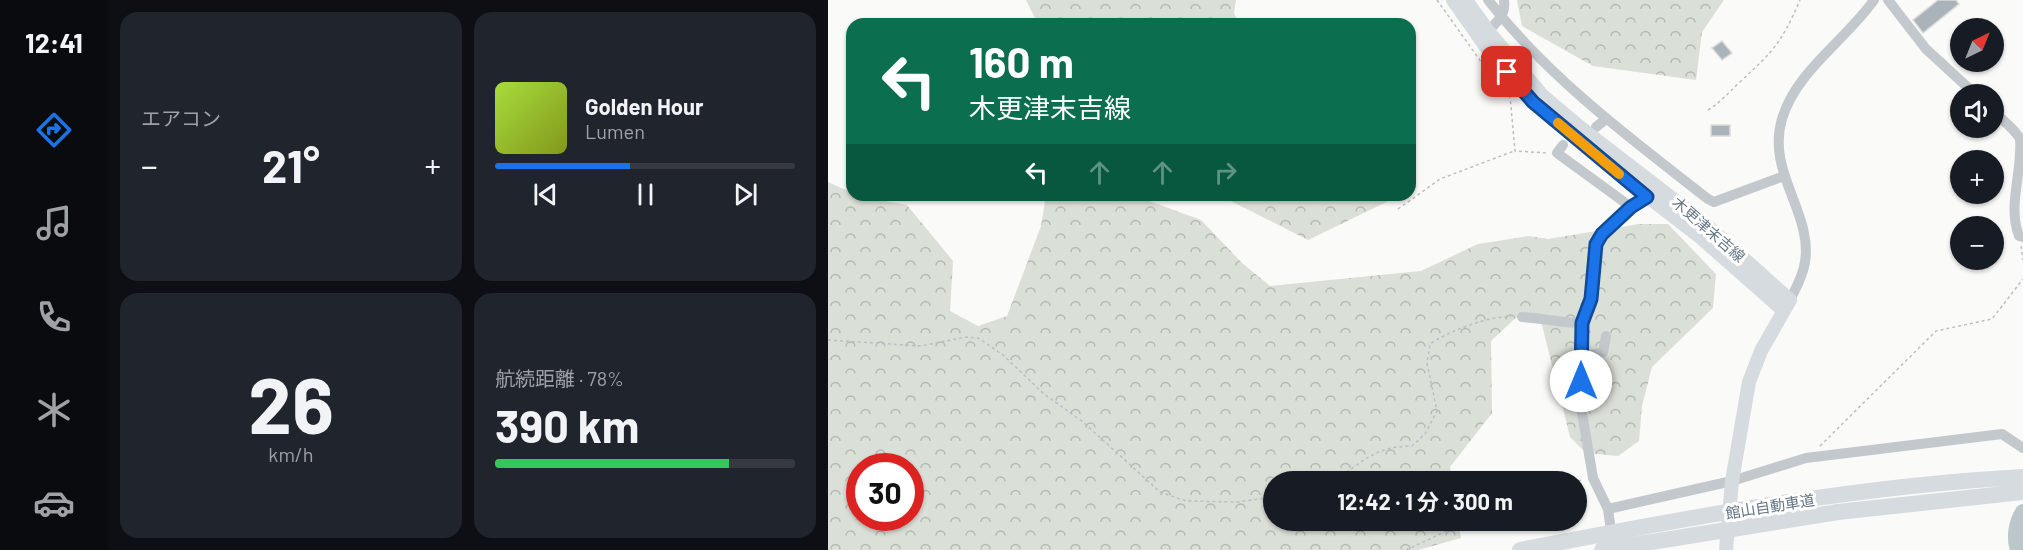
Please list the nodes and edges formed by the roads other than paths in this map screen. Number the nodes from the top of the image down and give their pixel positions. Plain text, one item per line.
1 (1453, 0) edge
2 (1466, 0) edge
3 (1488, 0) edge
4 (1504, 0) edge
5 (1874, 0) edge
6 (1888, 0) edge
7 (1501, 17) junction
8 (1488, 31) junction
9 (1964, 84) edge
10 (1606, 119) junction
11 (2004, 123) edge
12 (1596, 127) dead end
13 (1560, 149) road end
14 (1784, 176) junction
15 (1647, 197) junction
16 (1631, 207) junction
17 (2021, 237) edge
18 (1787, 305) junction
19 (1522, 317) road end
20 (1582, 323) junction
21 (1606, 336) dead end
22 (1580, 358) junction
23 (2023, 448) edge
24 (1732, 481) junction
25 (2017, 485) edge
26 (1608, 509) junction
27 (1603, 545) edge
28 (1520, 550) edge
29 (1614, 550) edge
30 (1726, 550) edge

1 - 15 main road, 木更津末吉線
2 - 8 main road, 木更津末吉線
3 - 7 street
4 - 7 street
5 - 14 street
6 - 9 street
7 - 8 street
7 - 10 street
8 - 18 main road, 木更津末吉線
10 - 12 street
10 - 14 street
11 - 17 street
13 - 16 street
14 - 18 street
15 - 16 street
15 - 18 main road, 木更津末吉線
16 - 20 street
18 - 24 main road
19 - 20 street
20 - 22 street
21 - 22 street
22 - 26 street
23 - 24 street
24 - 26 street
24 - 30 main road
25 - 27 highway, 館山自動車道
26 - 29 street
27 - 28 highway, 館山自動車道

